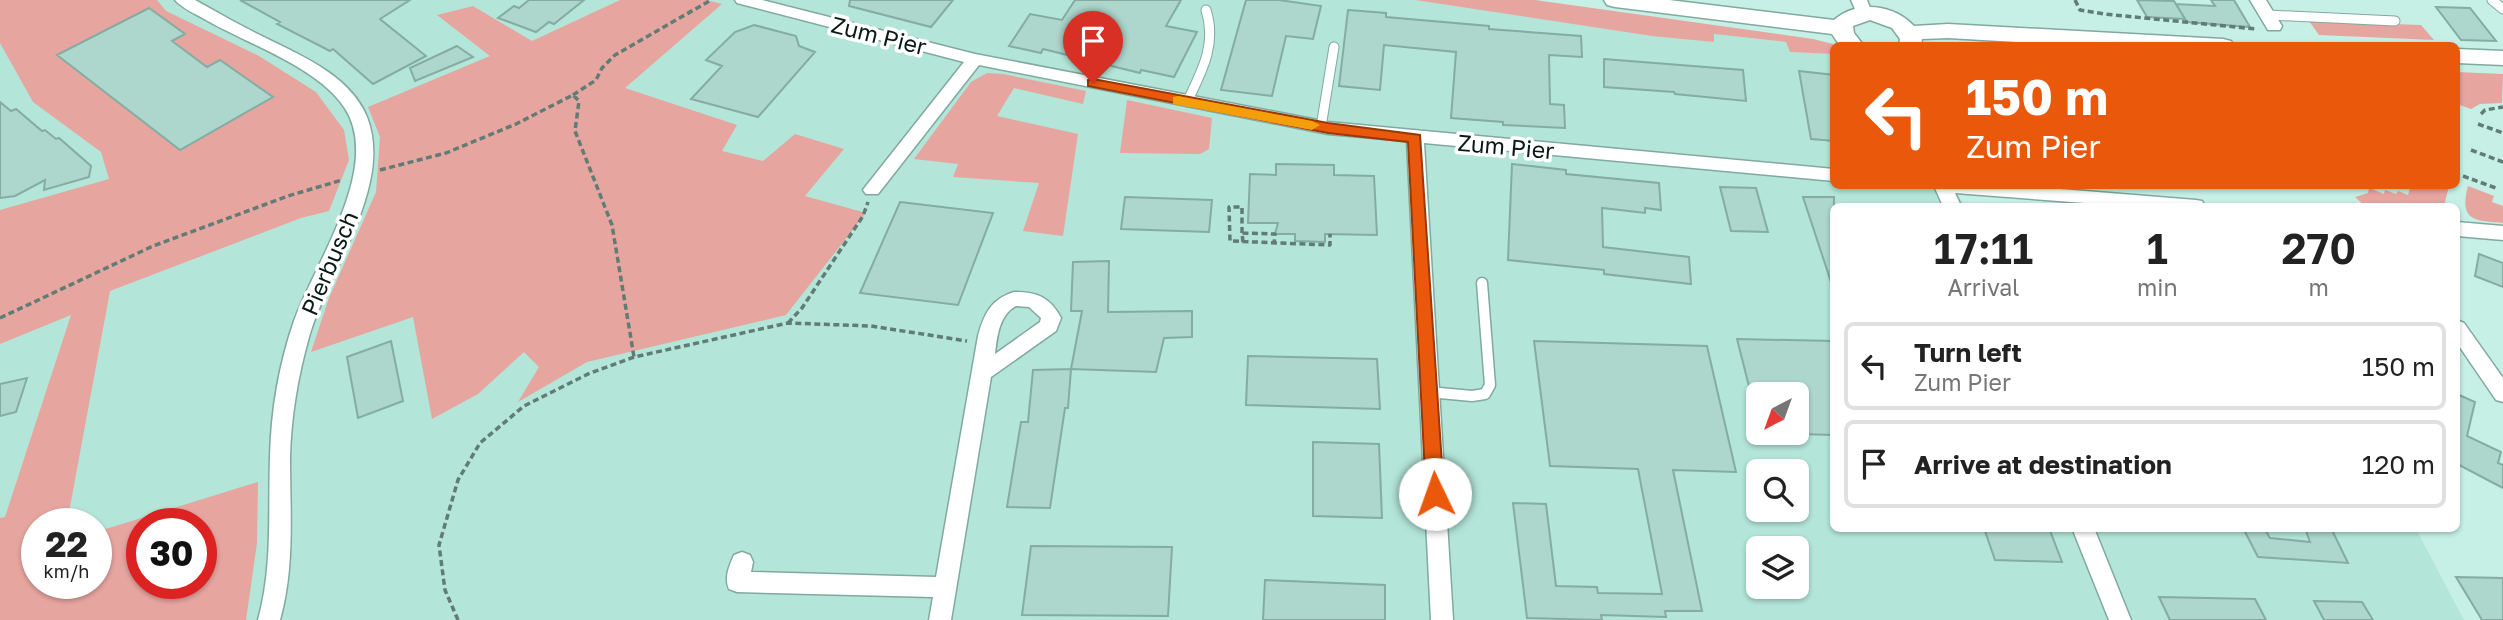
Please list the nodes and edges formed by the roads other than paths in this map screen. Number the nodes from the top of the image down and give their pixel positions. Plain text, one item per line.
1 (183, 0) edge
2 (743, 0) edge
3 (1615, 0) edge
4 (2258, 0) edge
5 (2492, 0) edge
6 (1861, 7) edge
7 (2503, 9) edge
8 (1206, 10) dead end
9 (2395, 22) dead end
10 (2270, 24) joint
11 (1847, 37) edge
12 (1909, 39) edge
13 (2148, 42) edge
14 (1335, 47) dead end
15 (2460, 56) edge
16 (2503, 58) edge
17 (975, 59) junction
18 (1187, 103) junction
19 (1321, 127) junction
20 (1415, 138) junction
21 (1830, 175) edge
22 (1988, 189) edge
23 (872, 190) road end
24 (2159, 203) edge
25 (2460, 229) edge
26 (2503, 233) edge
27 (1482, 284) dead end
28 (2460, 332) edge
29 (982, 373) junction
30 (1429, 392) junction
31 (2503, 394) edge
32 (2085, 532) edge
33 (742, 562) dead end
34 (945, 587) junction
35 (269, 620) edge
36 (940, 620) edge
37 (1442, 620) edge
38 (2120, 620) edge

1 - 35 street, Pierbusch
2 - 17 street, Zum Pier
3 - 11 main road
4 - 10 street
5 - 7 lane
6 - 11 main road
6 - 12 main road
8 - 18 lane
9 - 10 lane
12 - 13 main road
14 - 19 lane
15 - 16 main road
17 - 18 street, Zum Pier
17 - 23 street
18 - 19 street, Zum Pier
19 - 20 street, Zum Pier
20 - 21 street, Zum Pier
20 - 30 street
22 - 24 street
25 - 26 street
27 - 30 lane
28 - 31 street
29 - 29 street
29 - 34 street
30 - 37 street
32 - 38 street
33 - 34 street
34 - 36 street

